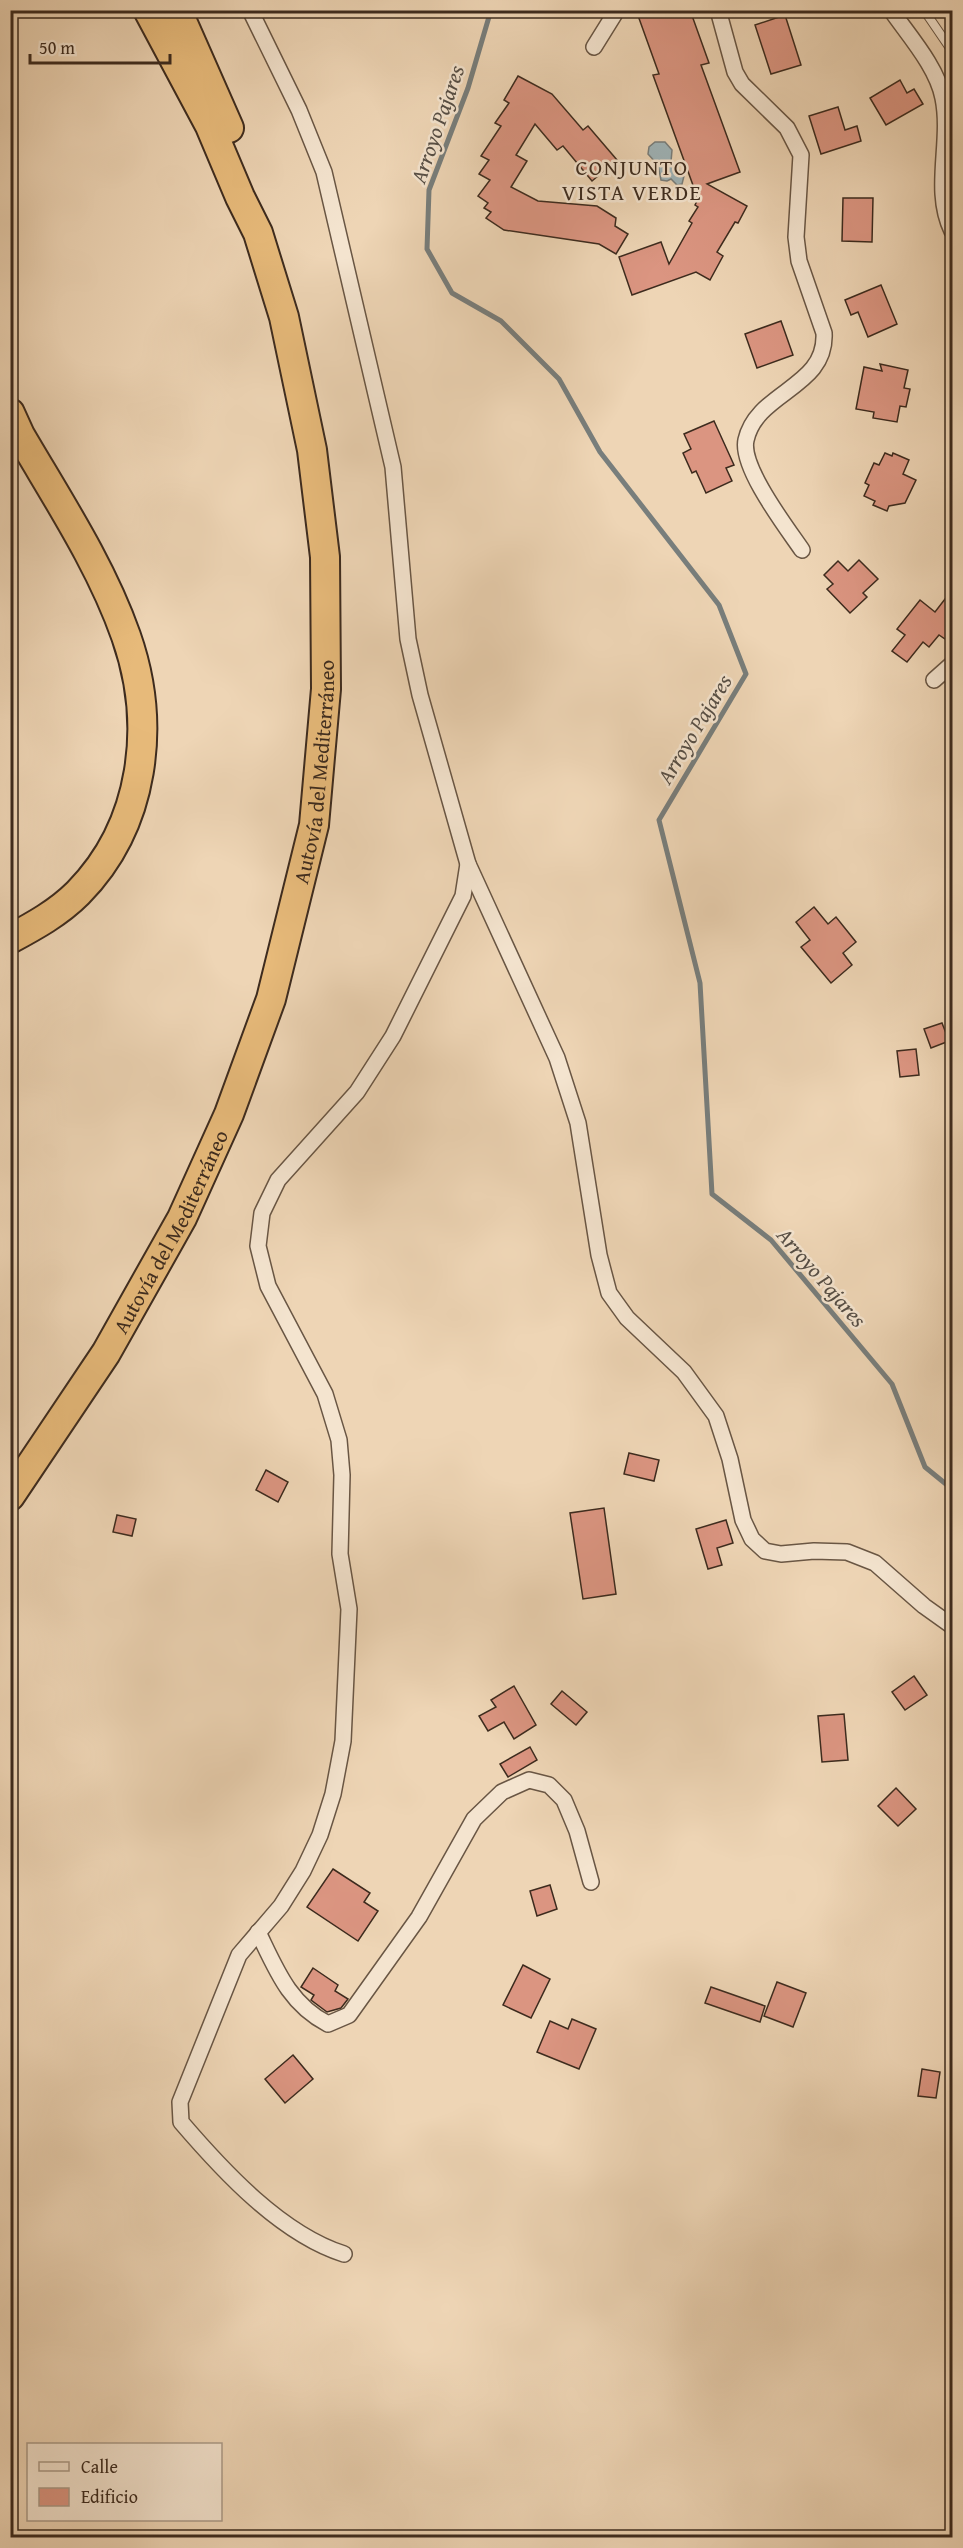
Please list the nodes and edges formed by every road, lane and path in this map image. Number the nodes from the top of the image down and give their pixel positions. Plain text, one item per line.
1 (148, 10) edge
2 (177, 10) edge
3 (250, 10) edge
4 (617, 10) edge
5 (718, 10) edge
6 (891, 10) edge
7 (924, 10) edge
8 (594, 47) dead end
9 (952, 51) edge
10 (952, 231) edge
11 (258, 233) junction
12 (10, 413) edge
13 (802, 550) dead end
14 (952, 664) edge
15 (934, 680) dead end
16 (468, 864) junction
17 (10, 939) edge
18 (10, 1496) edge
19 (952, 1626) edge
20 (591, 1882) dead end
21 (258, 1932) junction
22 (344, 2254) dead end

1 - 11 highway, Autovía del Mediterráneo
2 - 11 highway
3 - 16 street
4 - 8 street
5 - 13 street
6 - 10 street
7 - 9 lane
11 - 18 highway, Autovía del Mediterráneo
12 - 17 highway
14 - 15 street
16 - 19 street
16 - 21 street
20 - 21 street
21 - 22 street

